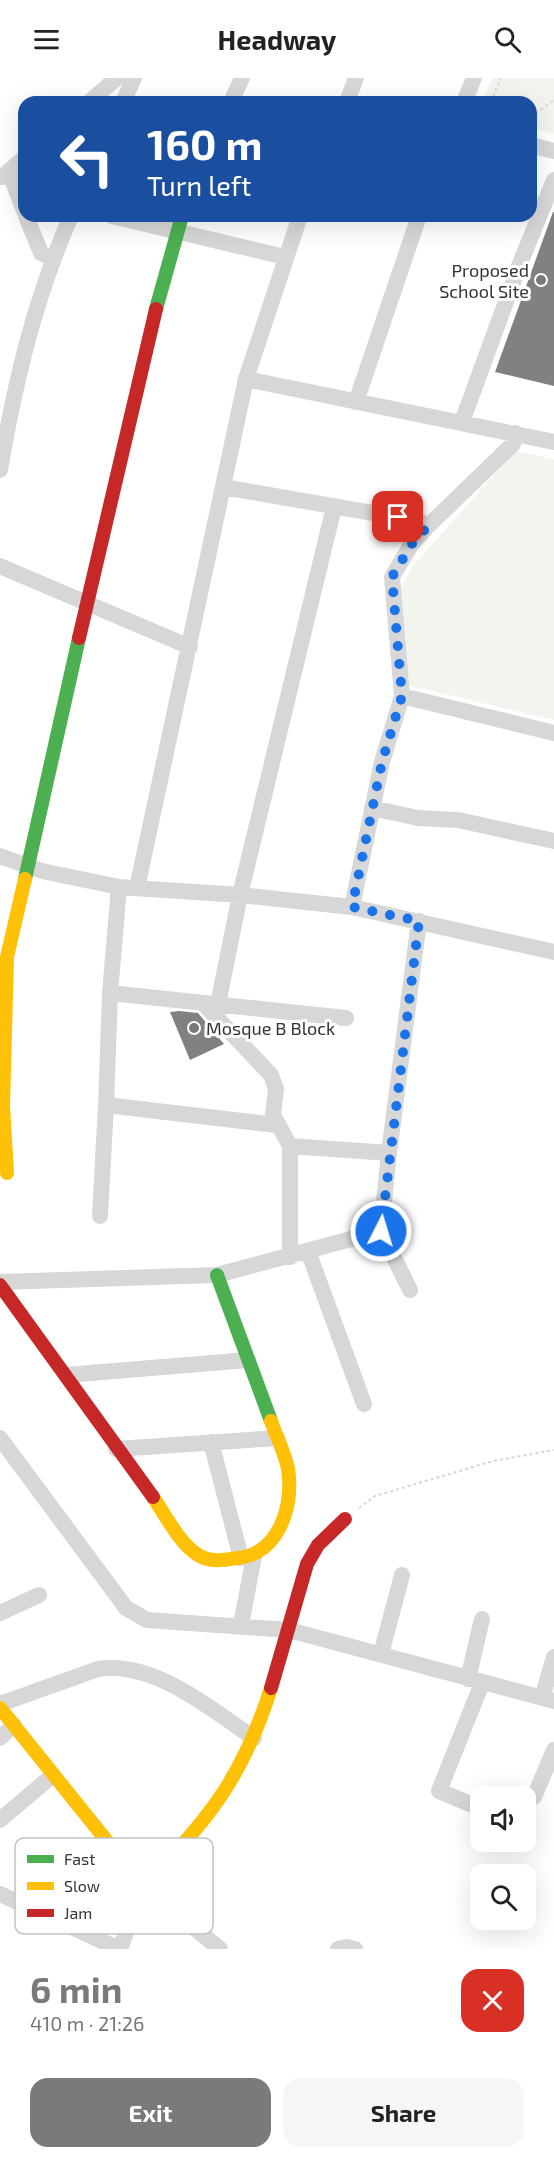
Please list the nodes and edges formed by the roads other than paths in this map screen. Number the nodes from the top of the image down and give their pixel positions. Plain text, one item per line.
1 (117, 78) edge
2 (134, 78) edge
3 (242, 78) edge
4 (356, 78) edge
5 (474, 78) edge
6 (96, 96) edge
7 (126, 96) edge
8 (234, 96) edge
9 (351, 96) edge
10 (466, 96) edge
11 (537, 147) edge
12 (554, 151) edge
13 (18, 163) edge
14 (4, 175) edge
15 (554, 180) edge
16 (18, 200) edge
17 (28, 222) edge
18 (68, 222) edge
19 (298, 222) edge
20 (417, 222) edge
21 (537, 222) edge
22 (537, 222) edge
23 (179, 223) edge
24 (285, 257) junction
25 (52, 258) junction
26 (246, 379) junction
27 (356, 402) junction
28 (462, 422) junction
29 (515, 433) junction
30 (554, 442) edge
31 (0, 470) edge
32 (223, 487) junction
33 (334, 507) junction
34 (428, 526) junction
35 (0, 566) edge
36 (86, 602) junction
37 (190, 647) junction
38 (402, 696) junction
39 (554, 733) edge
40 (372, 808) junction
41 (554, 841) edge
42 (0, 856) edge
43 (28, 865) junction
44 (118, 887) junction
45 (137, 888) junction
46 (240, 895) junction
47 (352, 907) junction
48 (419, 921) junction
49 (554, 951) edge
50 (110, 993) junction
51 (211, 1004) junction
52 (346, 1018) dead end
53 (106, 1105) junction
54 (276, 1125) junction
55 (290, 1146) junction
56 (389, 1153) junction
57 (7, 1173) dead end
58 (100, 1216) dead end
59 (381, 1231) junction
60 (308, 1251) junction
61 (290, 1257) junction
62 (217, 1275) junction
63 (0, 1284) edge
64 (410, 1290) dead end
65 (248, 1360) junction
66 (66, 1375) junction
67 (364, 1404) dead end
68 (0, 1438) edge
69 (277, 1438) junction
70 (211, 1442) junction
71 (116, 1449) junction
72 (345, 1519) road end
73 (247, 1557) junction
74 (402, 1575) dead end
75 (39, 1595) dead end
76 (0, 1613) edge
77 (482, 1619) dead end
78 (241, 1625) junction
79 (289, 1630) junction
80 (381, 1654) junction
81 (554, 1658) edge
82 (475, 1681) junction
83 (548, 1700) edge
84 (0, 1706) edge
85 (14, 1725) junction
86 (0, 1738) edge
87 (254, 1738) junction
88 (554, 1750) edge
89 (52, 1776) junction
90 (536, 1792) edge
91 (470, 1804) edge
92 (0, 1820) edge
93 (103, 1838) edge
94 (190, 1838) edge
95 (0, 1894) edge
96 (15, 1901) edge
97 (87, 1934) edge
98 (125, 1934) edge
99 (202, 1934) edge
100 (120, 1949) edge
101 (220, 1949) edge
102 (338, 1949) edge
103 (355, 1949) edge

1 - 6 street
2 - 7 street
3 - 8 street
4 - 9 street
5 - 10 street
11 - 12 street
13 - 14 street
14 - 16 street
15 - 21 street
17 - 25 street
18 - 25 street
19 - 24 street
20 - 27 street
22 - 28 street
23 - 24 street
23 - 36 street
24 - 26 street
25 - 31 street
26 - 27 street
26 - 32 street
27 - 28 street
28 - 29 street
29 - 30 street
29 - 34 street
32 - 33 street
32 - 37 street
33 - 34 street
33 - 46 street
34 - 38 street
35 - 36 street
36 - 37 street
36 - 43 street
37 - 45 street
38 - 39 street
38 - 40 street
40 - 41 street
40 - 47 street
42 - 43 street
43 - 44 street
43 - 57 street
44 - 45 street
44 - 50 street
45 - 46 street
46 - 47 street
46 - 51 street
47 - 48 street
48 - 49 street
48 - 56 street
50 - 51 street
50 - 53 street
51 - 52 street
51 - 54 street
53 - 54 street
53 - 58 street
54 - 55 street
55 - 56 street
55 - 61 street
56 - 59 street
59 - 60 street
59 - 64 street
60 - 61 street
60 - 67 street
61 - 62 street
62 - 63 street
62 - 65 street
63 - 66 street
65 - 66 street
65 - 69 street
66 - 71 street
68 - 78 street
69 - 70 street
69 - 73 street
70 - 71 street
70 - 73 street
71 - 73 street
72 - 79 street
73 - 78 street
74 - 80 street
75 - 76 street
77 - 82 street
78 - 79 street
79 - 80 street
79 - 87 street
80 - 82 street
81 - 83 street
82 - 83 street
82 - 91 street
84 - 85 street
84 - 87 street
85 - 86 street
85 - 89 street
87 - 94 street
88 - 90 street
89 - 92 street
89 - 93 street
95 - 96 street
97 - 100 street
98 - 100 street
99 - 101 street
102 - 103 street

